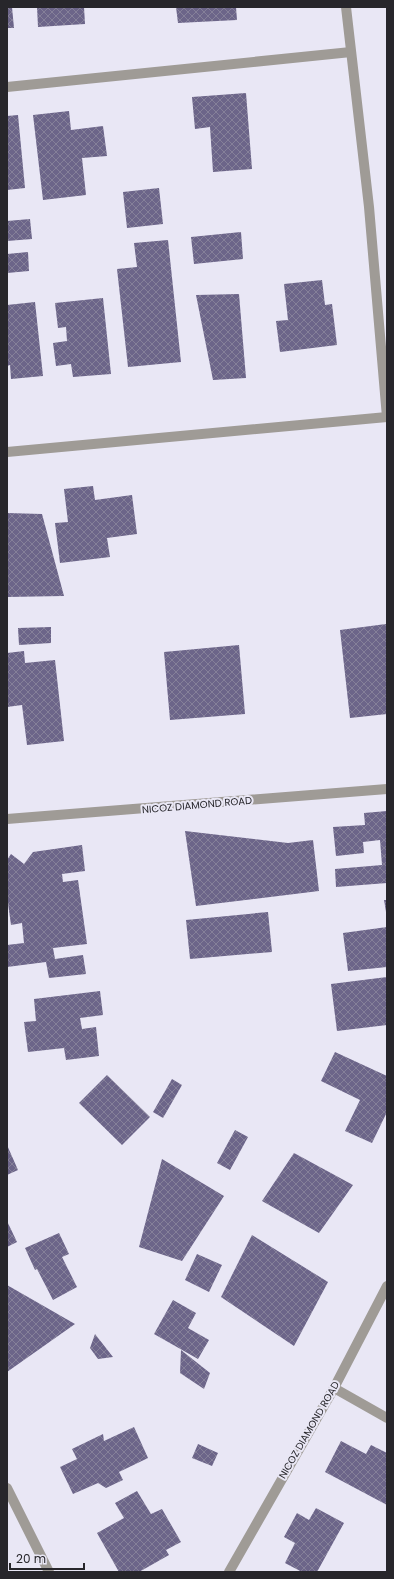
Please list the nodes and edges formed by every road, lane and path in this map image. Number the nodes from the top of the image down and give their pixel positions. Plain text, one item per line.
1 (346, 7) edge
2 (351, 52) junction
3 (7, 87) edge
4 (387, 417) edge
5 (7, 452) edge
6 (387, 789) edge
7 (7, 819) edge
8 (387, 1286) edge
9 (334, 1388) junction
10 (387, 1418) edge
11 (7, 1488) edge
12 (50, 1572) edge
13 (229, 1572) edge

1 - 2 street
2 - 3 street
2 - 4 street
4 - 5 street
6 - 7 street, NICOZ DIAMOND ROAD
8 - 9 street, NICOZ DIAMOND ROAD
9 - 10 street
9 - 13 street, NICOZ DIAMOND ROAD
11 - 12 street

